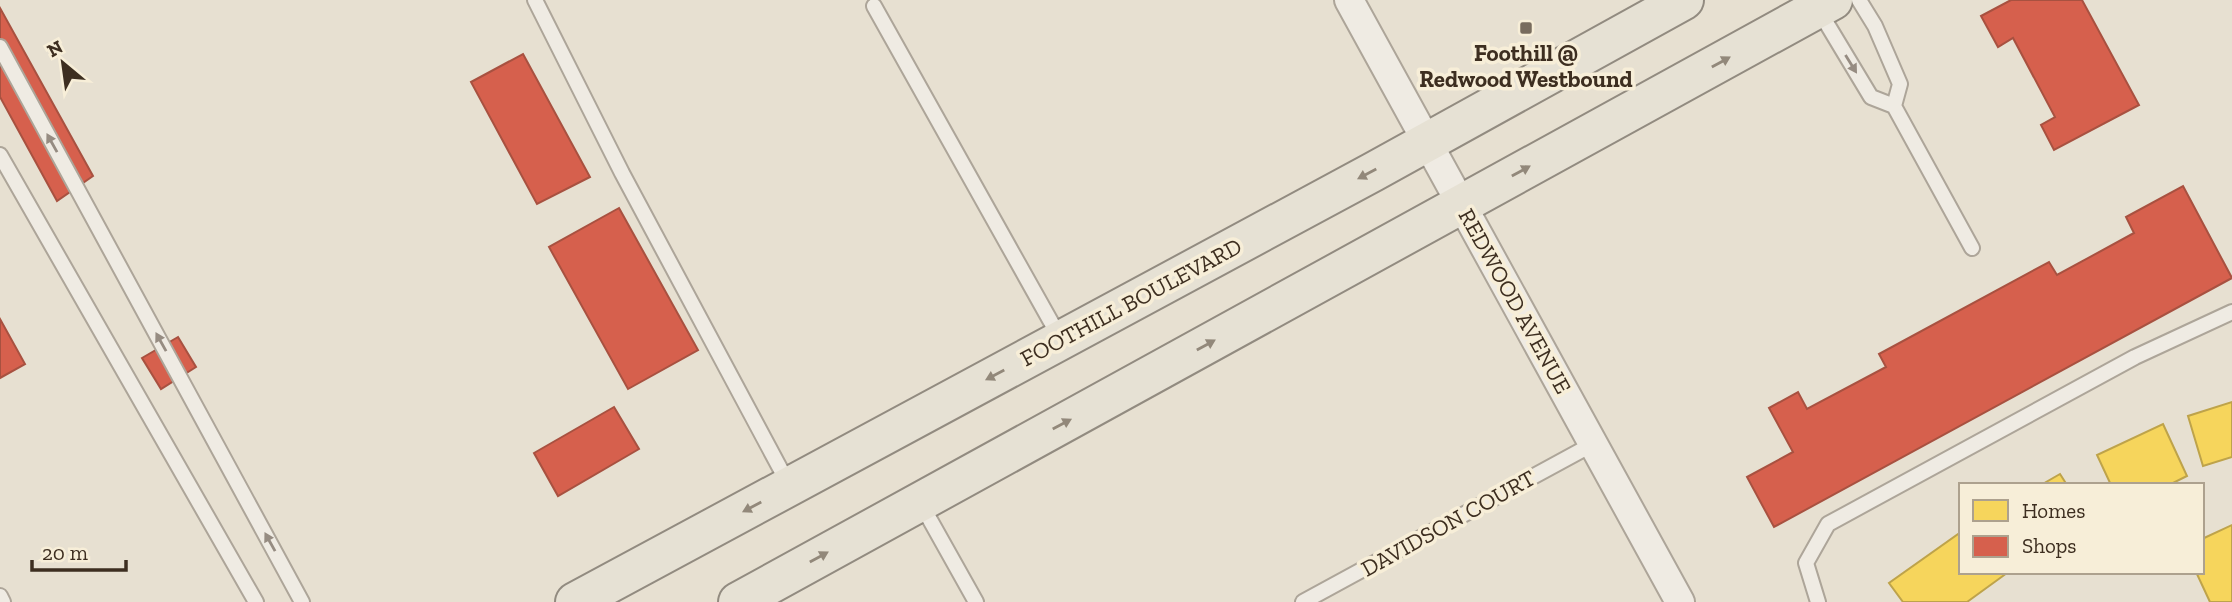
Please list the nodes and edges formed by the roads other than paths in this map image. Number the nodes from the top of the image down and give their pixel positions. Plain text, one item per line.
1 (535, 0) edge
2 (1349, 0) edge
3 (1684, 0) edge
4 (1859, 0) edge
5 (1826, 4) edge
6 (874, 6) dead end
7 (0, 47) edge
8 (1894, 106) junction
9 (1427, 142) junction
10 (0, 155) edge
11 (1462, 205) junction
12 (1972, 248) dead end
13 (2232, 312) edge
14 (1061, 340) junction
15 (1593, 444) junction
16 (790, 486) junction
17 (920, 500) junction
18 (0, 596) edge
19 (4, 602) edge
20 (256, 602) edge
21 (302, 602) edge
22 (575, 602) edge
23 (738, 602) edge
24 (976, 602) edge
25 (1303, 602) edge
26 (1680, 602) edge
27 (1818, 602) edge

1 - 16 lane
2 - 9 street, REDWOOD AVENUE
3 - 9 main road, FOOTHILL BOULEVARD
4 - 8 lane
5 -> 8 lane
11 -> 5 main road
6 - 14 lane
21 -> 7 lane
8 - 12 lane
9 - 11 street, REDWOOD AVENUE
9 -> 14 main road, FOOTHILL BOULEVARD
10 - 20 lane
11 - 15 street, REDWOOD AVENUE
17 -> 11 main road
13 - 27 lane
14 -> 16 main road, FOOTHILL BOULEVARD
15 - 25 lane, DAVIDSON COURT
15 - 26 street, REDWOOD AVENUE
16 -> 22 main road, FOOTHILL BOULEVARD
23 -> 17 main road
17 - 24 lane
18 - 19 lane

